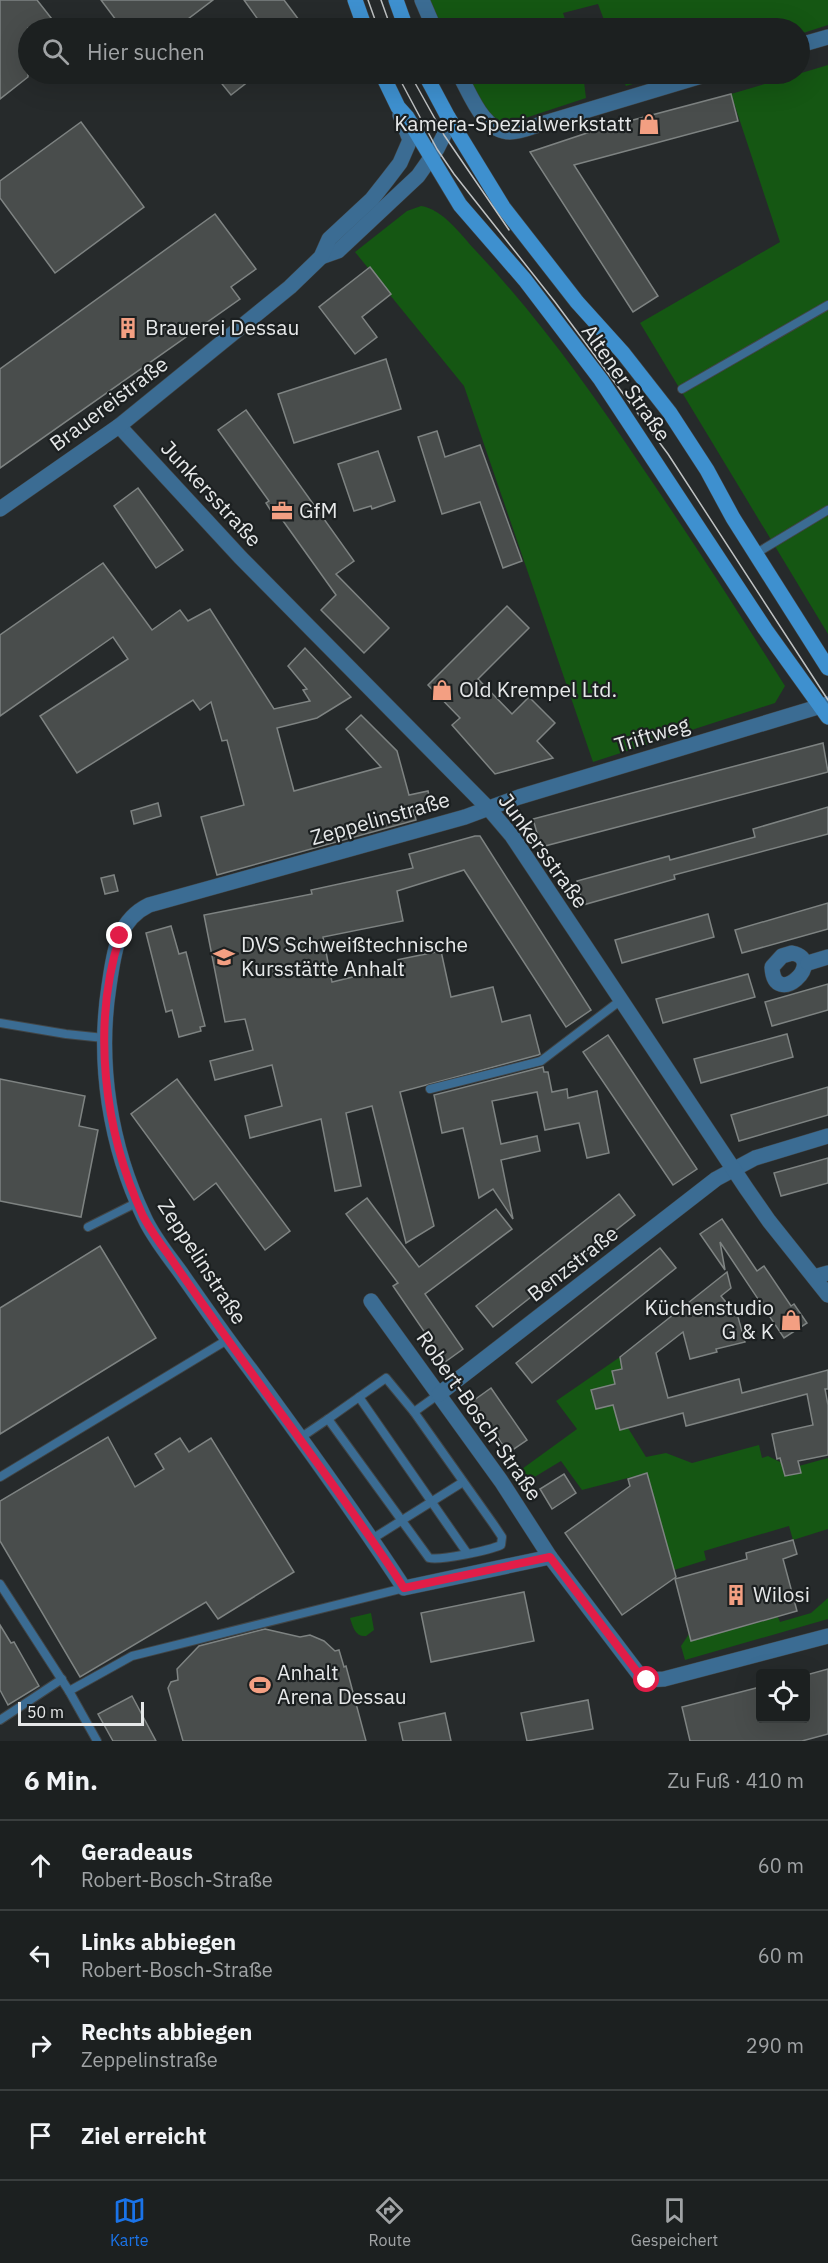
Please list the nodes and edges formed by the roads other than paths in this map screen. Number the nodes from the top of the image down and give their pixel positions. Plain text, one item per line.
1 (355, 0) edge
2 (396, 0) edge
3 (422, 0) edge
4 (361, 18) edge
5 (402, 18) edge
6 (430, 18) edge
7 (828, 37) edge
8 (810, 42) edge
9 (387, 84) edge
10 (431, 84) edge
11 (465, 84) edge
12 (675, 84) edge
13 (398, 107) junction
14 (448, 117) junction
15 (432, 158) junction
16 (321, 257) junction
17 (828, 305) edge
18 (682, 389) dead end
19 (119, 426) junction
20 (0, 509) edge
21 (828, 510) edge
22 (754, 554) junction
23 (828, 668) edge
24 (825, 709) edge
25 (489, 809) junction
26 (828, 957) edge
27 (808, 963) dead end
28 (621, 1000) junction
29 (0, 1023) edge
30 (104, 1038) junction
31 (430, 1089) dead end
32 (828, 1136) edge
33 (733, 1169) junction
34 (138, 1202) junction
35 (88, 1227) dead end
36 (821, 1275) edge
37 (828, 1295) edge
38 (371, 1301) dead end
39 (228, 1340) junction
40 (439, 1394) junction
41 (359, 1397) junction
42 (414, 1412) junction
43 (328, 1419) junction
44 (300, 1438) junction
45 (0, 1477) edge
46 (463, 1482) junction
47 (431, 1502) junction
48 (401, 1520) junction
49 (372, 1539) junction
50 (467, 1553) junction
51 (550, 1557) junction
52 (0, 1584) edge
53 (410, 1587) junction
54 (828, 1636) edge
55 (62, 1679) junction
56 (69, 1691) junction
57 (0, 1720) edge
58 (97, 1741) edge

1 - 4 main road
2 - 5 main road
3 - 6 street
7 - 8 street
9 - 13 main road, Altener Straße
10 - 14 main road, Altener Straße
11 - 12 street
13 - 15 main road, Altener Straße
13 - 16 street, Brauereistraße
14 - 15 street, Brauereistraße
14 - 22 main road, Altener Straße
15 - 16 street, Brauereistraße
15 - 24 main road, Altener Straße
16 - 19 street, Brauereistraße
17 - 18 lane
19 - 20 street, Brauereistraße
19 - 25 street, Junkersstraße
21 - 22 lane
22 - 23 main road, Altener Straße
24 - 25 street, Triftweg
25 - 28 street, Junkersstraße
25 - 30 street, Zeppelinstraße
26 - 27 street
28 - 31 lane
28 - 33 street, Junkersstraße
29 - 30 lane
30 - 34 street, Zeppelinstraße
32 - 33 street, Benzstraße
33 - 36 street, Junkersstraße
33 - 40 street, Benzstraße
34 - 35 lane
34 - 39 street, Zeppelinstraße
36 - 37 street, Junkersstraße
38 - 40 street, Robert-Bosch-Straße
39 - 44 street, Zeppelinstraße
39 - 45 lane
40 - 42 lane
40 - 51 street, Robert-Bosch-Straße
41 - 42 lane
41 - 43 lane
41 - 47 lane
42 - 46 lane
43 - 44 lane
43 - 48 lane
44 - 49 street, Zeppelinstraße
46 - 47 lane
46 - 50 lane
47 - 48 lane
47 - 50 lane
48 - 49 lane
48 - 50 lane
49 - 53 street, Zeppelinstraße
51 - 53 street
51 - 54 street, Robert-Bosch-Straße
52 - 55 lane
53 - 56 lane
55 - 56 lane
55 - 57 lane
56 - 58 lane

